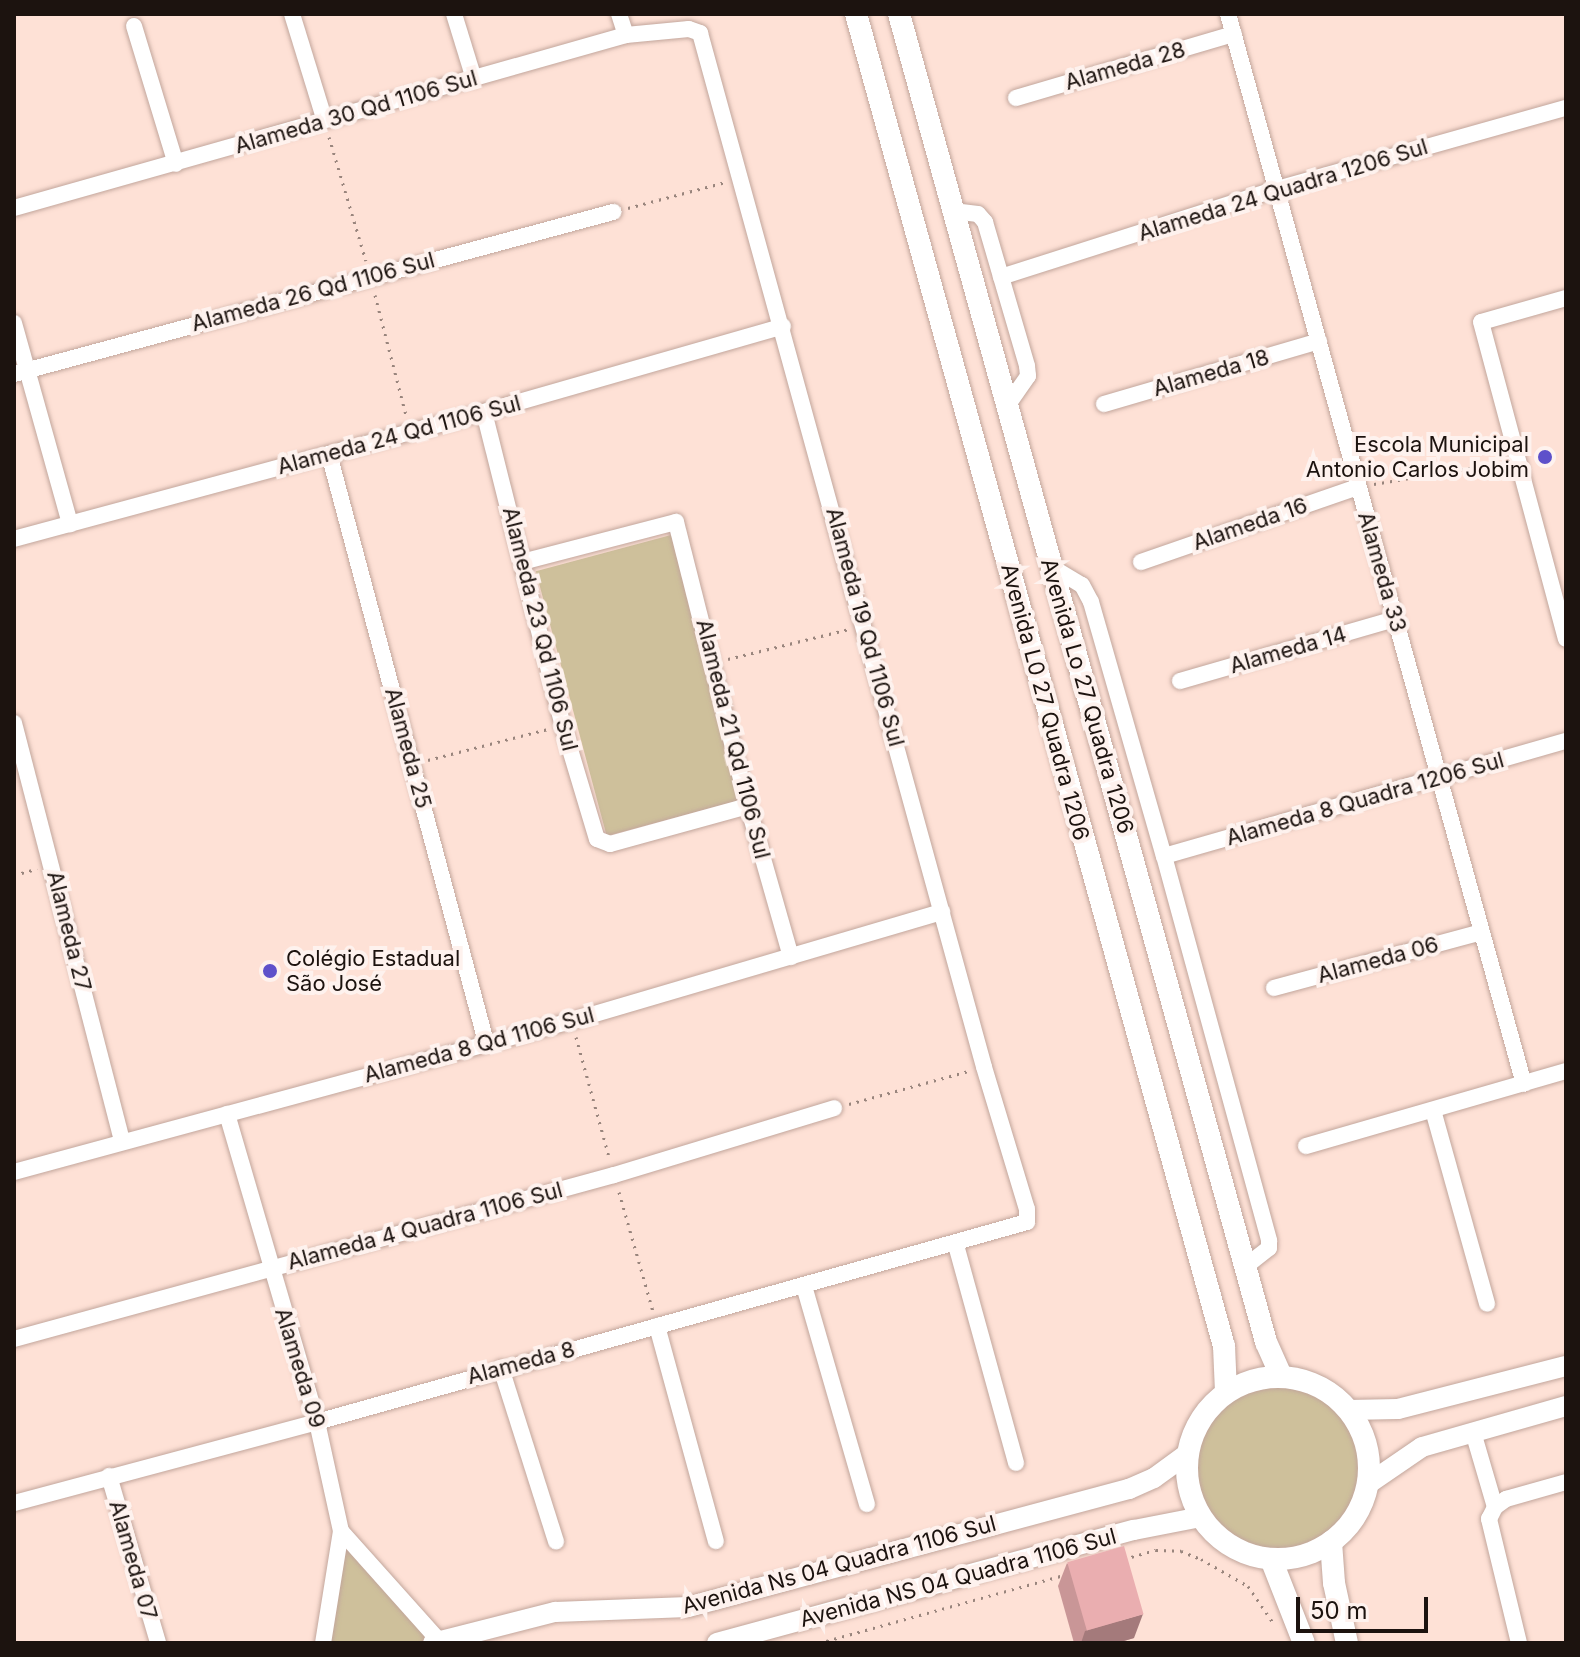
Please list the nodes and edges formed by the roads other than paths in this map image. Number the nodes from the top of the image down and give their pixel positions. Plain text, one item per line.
1 (292, 14) edge
2 (454, 14) edge
3 (619, 14) edge
4 (856, 14) edge
5 (899, 14) edge
6 (1228, 14) edge
7 (134, 26) dead end
8 (700, 33) joint
9 (1234, 34) junction
10 (626, 35) junction
11 (474, 79) junction
12 (1016, 98) dead end
13 (1566, 108) edge
14 (324, 118) junction
15 (176, 164) junction
16 (1277, 189) junction
17 (14, 208) edge
18 (953, 211) junction
19 (613, 212) road end
20 (1001, 277) junction
21 (1566, 298) edge
22 (14, 323) edge
23 (783, 326) junction
24 (1319, 341) junction
25 (20, 372) edge
26 (1104, 404) dead end
27 (1006, 407) junction
28 (484, 412) junction
29 (329, 454) junction
30 (1358, 487) junction
31 (70, 524) junction
32 (14, 539) edge
33 (522, 562) junction
34 (1141, 562) dead end
35 (1050, 566) junction
36 (1561, 598) edge
37 (1395, 619) junction
38 (1566, 639) edge
39 (1180, 681) dead end
40 (14, 723) edge
41 (1566, 741) edge
42 (1442, 779) junction
43 (748, 806) junction
44 (1164, 856) junction
45 (942, 912) junction
46 (1180, 916) junction
47 (1150, 926) junction
48 (1482, 932) junction
49 (791, 957) junction
50 (1193, 965) junction
51 (1164, 976) junction
52 (1274, 988) dead end
53 (486, 1042) junction
54 (1566, 1071) edge
55 (1524, 1084) junction
56 (834, 1108) road end
57 (1433, 1110) junction
58 (227, 1114) junction
59 (122, 1140) junction
60 (1306, 1146) dead end
61 (14, 1172) edge
62 (1027, 1222) joint
63 (956, 1245) junction
64 (269, 1267) junction
65 (1245, 1267) junction
66 (804, 1286) junction
67 (1487, 1304) dead end
68 (657, 1326) junction
69 (14, 1339) edge
70 (1566, 1366) edge
71 (501, 1368) junction
72 (1281, 1376) junction
73 (1226, 1392) junction
74 (1566, 1406) edge
75 (1348, 1410) junction
76 (317, 1422) junction
77 (1473, 1432) junction
78 (1187, 1454) junction
79 (1016, 1463) dead end
80 (109, 1476) junction
81 (1566, 1482) edge
82 (1368, 1484) junction
83 (14, 1503) edge
84 (867, 1504) dead end
85 (1495, 1507) junction
86 (1201, 1517) junction
87 (341, 1531) junction
88 (556, 1541) dead end
89 (716, 1541) dead end
90 (1331, 1542) junction
91 (1271, 1559) junction
92 (438, 1642) edge
93 (158, 1643) edge
94 (323, 1643) edge
95 (717, 1643) edge
96 (1304, 1643) edge
97 (1347, 1643) edge
98 (1519, 1643) edge

1 - 14 street
2 - 11 street
3 - 10 street
4 - 73 main road, Avenida L0 27 Quadra 1206
5 - 18 main road, Avenida Lo 27 Quadra 1206
6 - 9 street, Alameda 33
7 - 15 street
8 - 10 street, Alameda 30 Qd 1106 Sul
8 - 23 street, Alameda 19 Qd 1106 Sul
9 - 12 street, Alameda 28
9 - 16 street, Alameda 33
10 - 11 street, Alameda 30 Qd 1106 Sul
11 - 14 street, Alameda 30 Qd 1106 Sul
13 - 16 street, Alameda 24 Quadra 1206 Sul
14 - 15 street, Alameda 30 Qd 1106 Sul
15 - 17 street, Alameda 30 Qd 1106 Sul
16 - 20 street, Alameda 24 Quadra 1206 Sul
16 - 24 street, Alameda 33
18 - 20 street
18 - 27 main road, Avenida Lo 27 Quadra 1206
19 - 25 street, Alameda 26 Qd 1106 Sul
20 - 27 street
21 - 36 street
22 - 25 street
23 - 28 street, Alameda 24 Qd 1106 Sul
23 - 45 street, Alameda 19 Qd 1106 Sul
24 - 26 street, Alameda 18
24 - 30 street, Alameda 33
25 - 31 street
27 - 35 main road, Avenida Lo 27 Quadra 1206
28 - 29 street, Alameda 24 Qd 1106 Sul
28 - 33 street, Alameda 23 Qd 1106 Sul
29 - 31 street, Alameda 24 Qd 1106 Sul
29 - 53 street, Alameda 25
30 - 34 street, Alameda 16
30 - 37 street, Alameda 33
31 - 32 street, Alameda 24 Qd 1106 Sul
33 - 43 street, Alameda 23 Qd 1106 Sul
33 - 43 street, Alameda 21 Qd 1106 Sul
35 - 44 street
35 - 47 main road, Avenida Lo 27 Quadra 1206
36 - 38 street
37 - 39 street, Alameda 14
37 - 42 street, Alameda 33
40 - 59 street, Alameda 27
41 - 42 street, Alameda 8 Quadra 1206 Sul
42 - 44 street, Alameda 8 Quadra 1206 Sul
42 - 48 street, Alameda 33
43 - 49 street, Alameda 21 Qd 1106 Sul
44 - 46 street
45 - 49 street, Alameda 8 Qd 1106 Sul
45 - 62 street, Alameda 19 Qd 1106 Sul
46 - 47 street
46 - 50 street
47 - 51 main road, Avenida Lo 27 Quadra 1206
48 - 52 street, Alameda 06
48 - 55 street, Alameda 33
49 - 53 street, Alameda 8 Qd 1106 Sul
50 - 51 street
50 - 65 street
51 - 65 main road, Avenida Lo 27 Quadra 1206
53 - 58 street, Alameda 8 Qd 1106 Sul
54 - 55 street
55 - 57 street
56 - 64 street, Alameda 4 Quadra 1106 Sul
57 - 60 street
57 - 67 street
58 - 59 street, Alameda 8 Qd 1106 Sul
58 - 64 street, Alameda 09
59 - 61 street, Alameda 8 Qd 1106 Sul
62 - 63 street, Alameda 8
63 - 66 street, Alameda 8
63 - 79 street
64 - 69 street, Alameda 4 Quadra 1106 Sul
64 - 76 street, Alameda 09
65 - 72 main road, Avenida Lo 27 Quadra 1206
66 - 68 street, Alameda 8
66 - 84 street
68 - 71 street, Alameda 8
68 - 89 street
70 - 75 street
71 - 76 street, Alameda 8
71 - 88 street
72 - 73 main road
72 - 75 main road
73 - 78 main road
74 - 77 street
75 - 82 main road
76 - 80 street, Alameda 8
76 - 87 street, Alameda 09
77 - 82 street
77 - 85 street
78 - 86 main road
78 - 92 street, Avenida Ns 04 Quadra 1106 Sul
80 - 83 street, Alameda 8
80 - 93 street, Alameda 07
81 - 85 street
82 - 90 main road
85 - 98 street
86 - 91 main road
86 - 95 street, Avenida NS 04 Quadra 1106 Sul
87 - 92 street
87 - 94 street
90 - 91 main road
90 - 97 main road
91 - 96 main road

